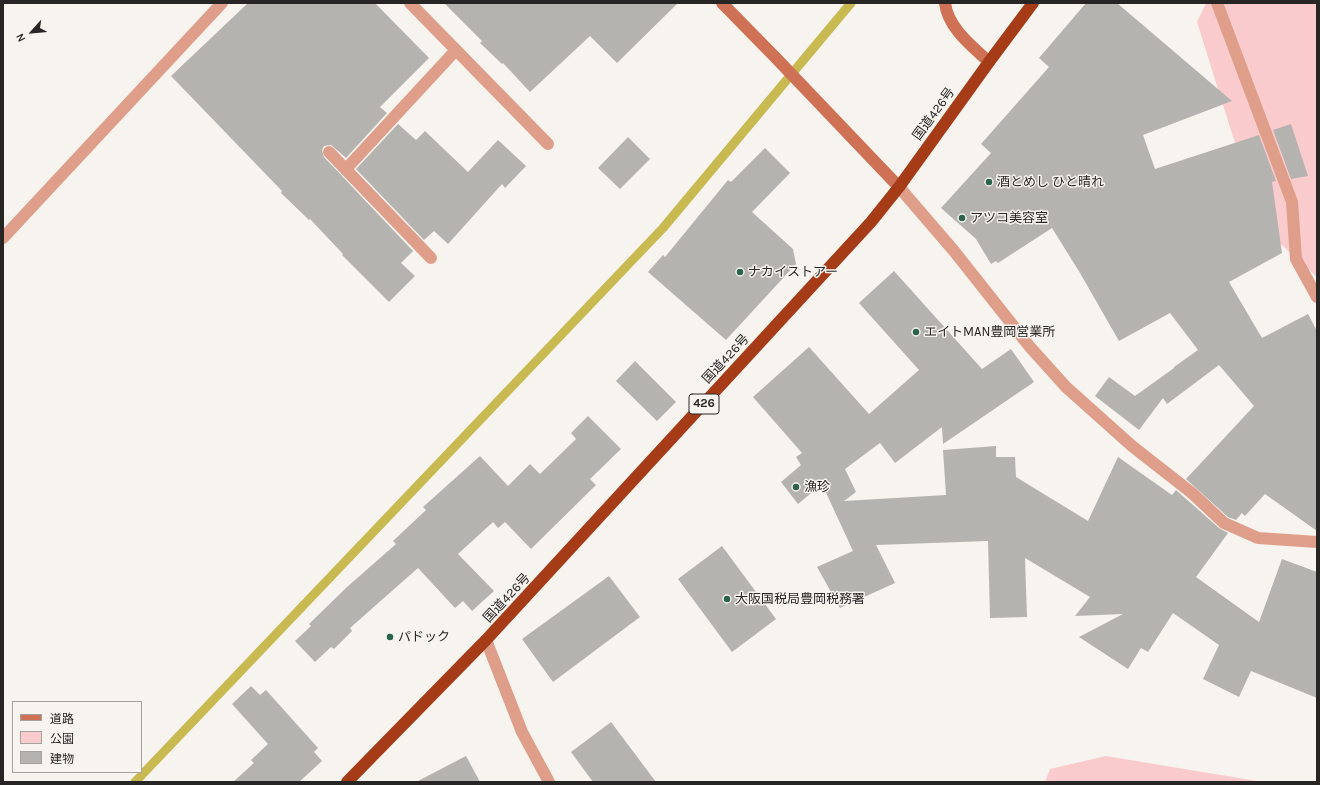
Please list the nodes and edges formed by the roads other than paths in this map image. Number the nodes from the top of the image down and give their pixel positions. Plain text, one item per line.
1 (222, 3) edge
2 (410, 3) edge
3 (722, 3) edge
4 (945, 3) edge
5 (1033, 3) edge
6 (1217, 3) edge
7 (456, 50) junction
8 (989, 62) junction
9 (548, 144) dead end
10 (329, 152) dead end
11 (346, 170) junction
12 (900, 188) junction
13 (3, 238) edge
14 (431, 258) dead end
15 (1317, 297) edge
16 (1317, 542) edge
17 (486, 640) junction
18 (347, 782) edge
19 (549, 782) edge

1 - 13 street
2 - 7 street
3 - 12 street
4 - 8 street
5 - 8 highway, 国道426号 / 426
6 - 15 street
7 - 9 street
7 - 11 street
8 - 12 highway, 国道426号 / 426
10 - 11 street
11 - 14 street
12 - 16 street
12 - 17 highway, 国道426号 / 426
17 - 18 highway, 国道426号 / 426
17 - 19 street

